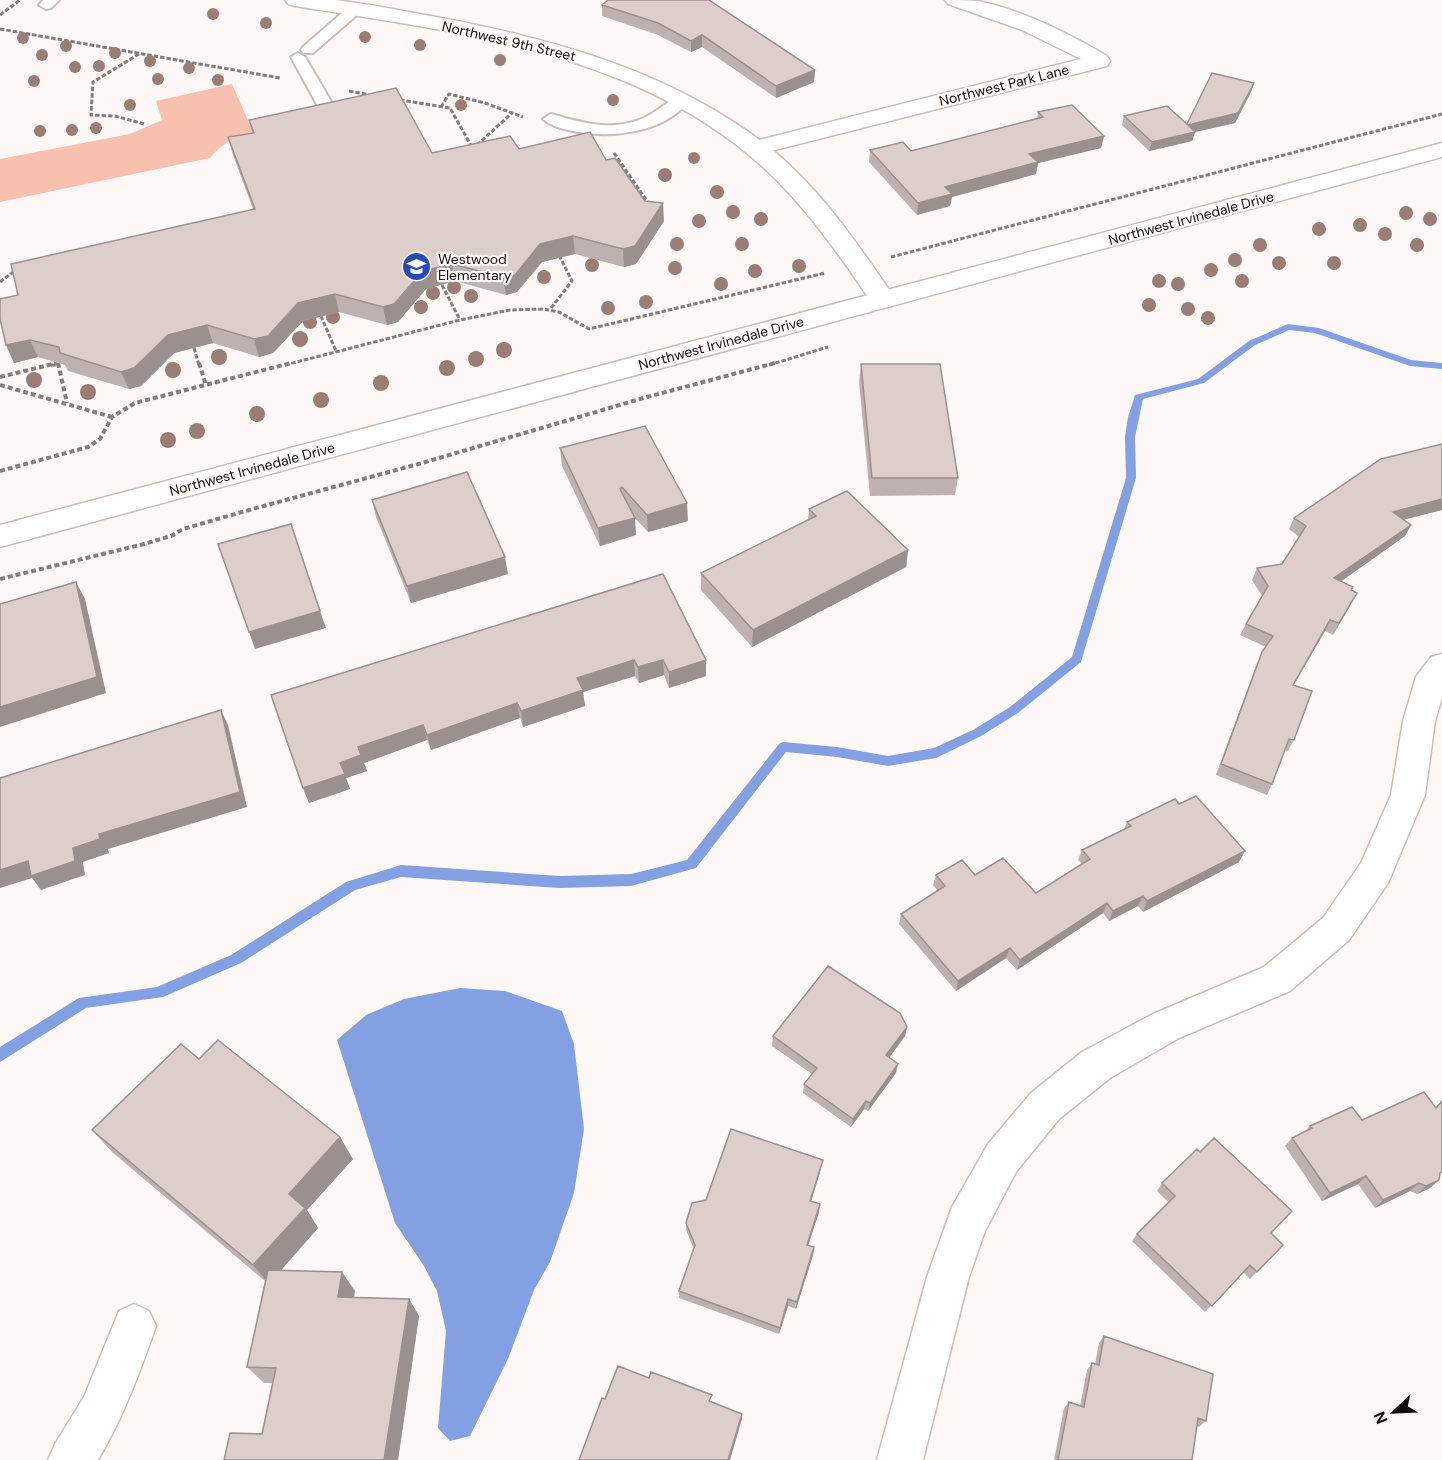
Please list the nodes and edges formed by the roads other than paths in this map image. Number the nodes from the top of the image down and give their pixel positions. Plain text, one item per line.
1 (295, 0) edge
2 (955, 0) edge
3 (354, 10) junction
4 (681, 101) junction
5 (328, 110) edge
6 (550, 119) dead end
7 (755, 148) junction
8 (1442, 150) edge
9 (883, 300) junction
10 (0, 536) edge
11 (1442, 666) edge
12 (134, 1326) dead end
13 (71, 1460) edge
14 (900, 1460) edge

1 - 3 street, Northwest 9th Street
2 - 7 street, Northwest Park Lane
3 - 4 street, Northwest 9th Street
3 - 5 lane
4 - 6 lane
4 - 7 street, Northwest 9th Street
7 - 9 street, Northwest 9th Street
8 - 9 street, Northwest Irvinedale Drive
9 - 10 street, Northwest Irvinedale Drive
11 - 14 street
12 - 13 street

